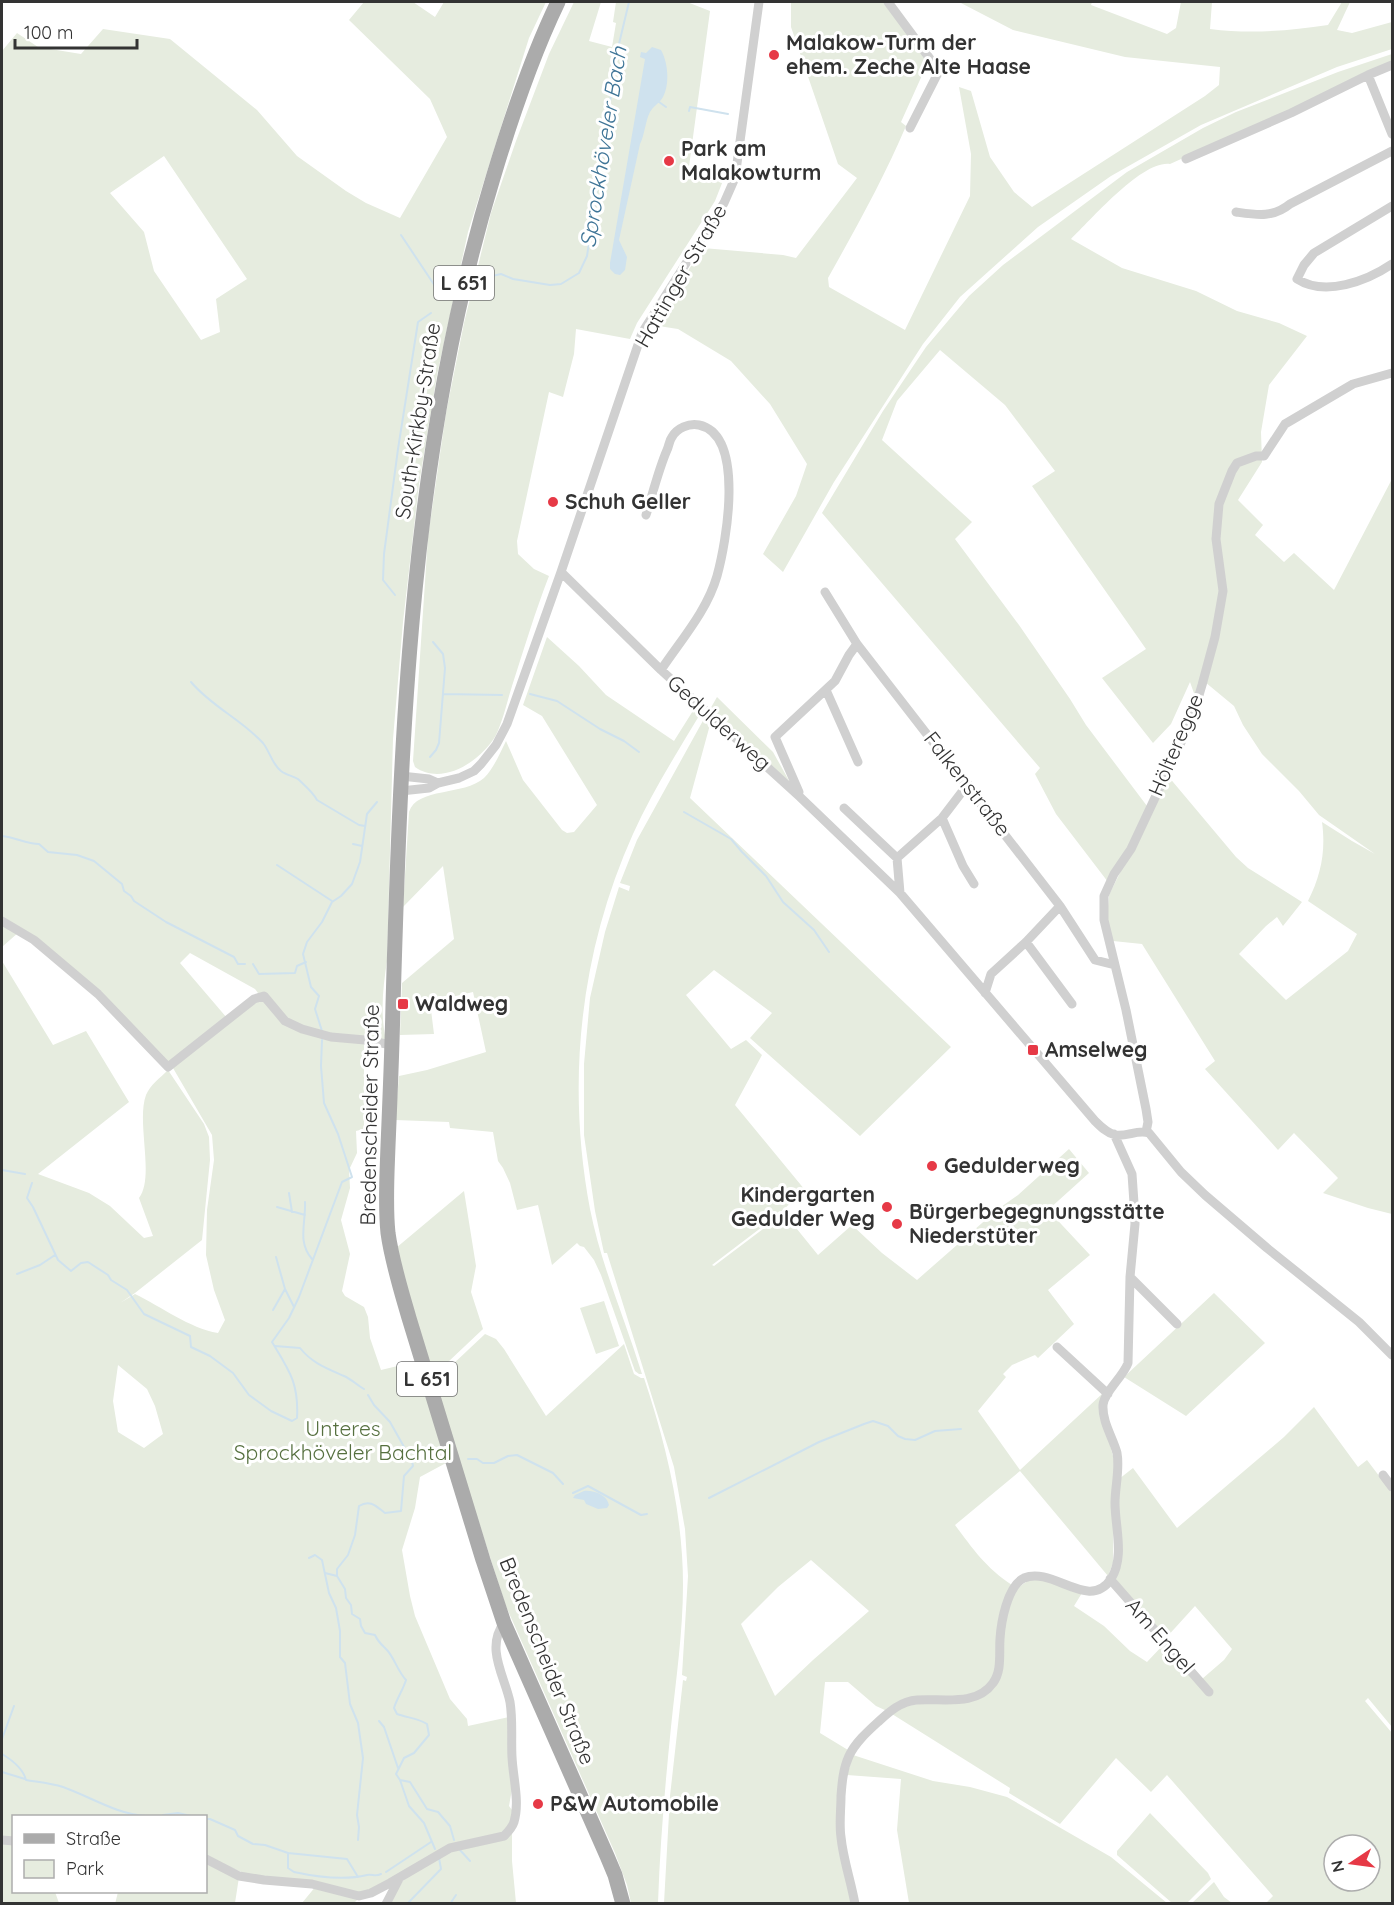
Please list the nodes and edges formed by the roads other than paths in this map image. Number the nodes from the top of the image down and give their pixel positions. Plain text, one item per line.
1 (558, 2) edge
2 (759, 2) edge
3 (888, 2) edge
4 (1392, 65) edge
5 (1368, 75) junction
6 (910, 128) dead end
7 (1392, 135) edge
8 (1392, 151) edge
9 (1186, 159) dead end
10 (1392, 206) edge
11 (1236, 212) dead end
12 (1392, 264) edge
13 (1392, 373) edge
14 (646, 515) dead end
15 (561, 572) junction
16 (825, 592) dead end
17 (857, 644) junction
18 (661, 670) junction
19 (826, 690) junction
20 (858, 762) dead end
21 (438, 783) junction
22 (401, 784) junction
23 (968, 784) junction
24 (801, 796) junction
25 (844, 808) dead end
26 (942, 818) junction
27 (897, 858) junction
28 (974, 884) dead end
29 (900, 892) junction
30 (1060, 906) junction
31 (2, 921) edge
32 (1026, 942) junction
33 (1115, 965) junction
34 (985, 993) junction
35 (1072, 1004) dead end
36 (392, 1045) junction
37 (1146, 1132) junction
38 (1114, 1134) junction
39 (1130, 1277) junction
40 (1177, 1324) dead end
41 (1057, 1347) dead end
42 (1392, 1355) edge
43 (1108, 1394) junction
44 (1383, 1475) dead end
45 (1392, 1487) edge
46 (1110, 1580) junction
47 (504, 1623) junction
48 (1209, 1692) dead end
49 (207, 1859) edge
50 (399, 1878) junction
51 (386, 1904) edge
52 (622, 1904) edge
53 (855, 1904) edge

1 - 22 main road, South-Kirkby-Straße / L 651
2 - 15 street, Hattinger Straße
3 - 6 street
4 - 5 street
5 - 7 street
5 - 9 street
8 - 11 street
10 - 12 street
13 - 33 street, Hölteregge
14 - 18 street
15 - 18 street, Gedulderweg
15 - 21 street, Hattinger Straße
16 - 17 street, Falkenstraße
17 - 19 street
17 - 23 street, Falkenstraße
18 - 24 street, Gedulderweg
19 - 20 street
19 - 24 street
21 - 22 street, Hattinger Straße
21 - 22 street, Hattinger Straße
22 - 36 main road, Bredenscheider Straße / L 651
23 - 26 street
23 - 30 street, Falkenstraße
24 - 29 street, Gedulderweg
25 - 27 street
26 - 27 street
26 - 28 street
27 - 29 street
29 - 34 street, Gedulderweg
30 - 32 street
30 - 33 street, Falkenstraße
31 - 36 street
32 - 34 street
32 - 35 street
33 - 37 street, Hölteregge
34 - 38 street, Gedulderweg
36 - 47 main road, Bredenscheider Straße / L 651
37 - 38 street
37 - 42 street
38 - 39 street
39 - 40 street
39 - 43 street
41 - 43 street
43 - 46 street
44 - 45 street
46 - 48 street, Am Engel
46 - 53 street
47 - 50 street
47 - 52 main road, Bredenscheider Straße / L 651
49 - 50 street
50 - 51 street

